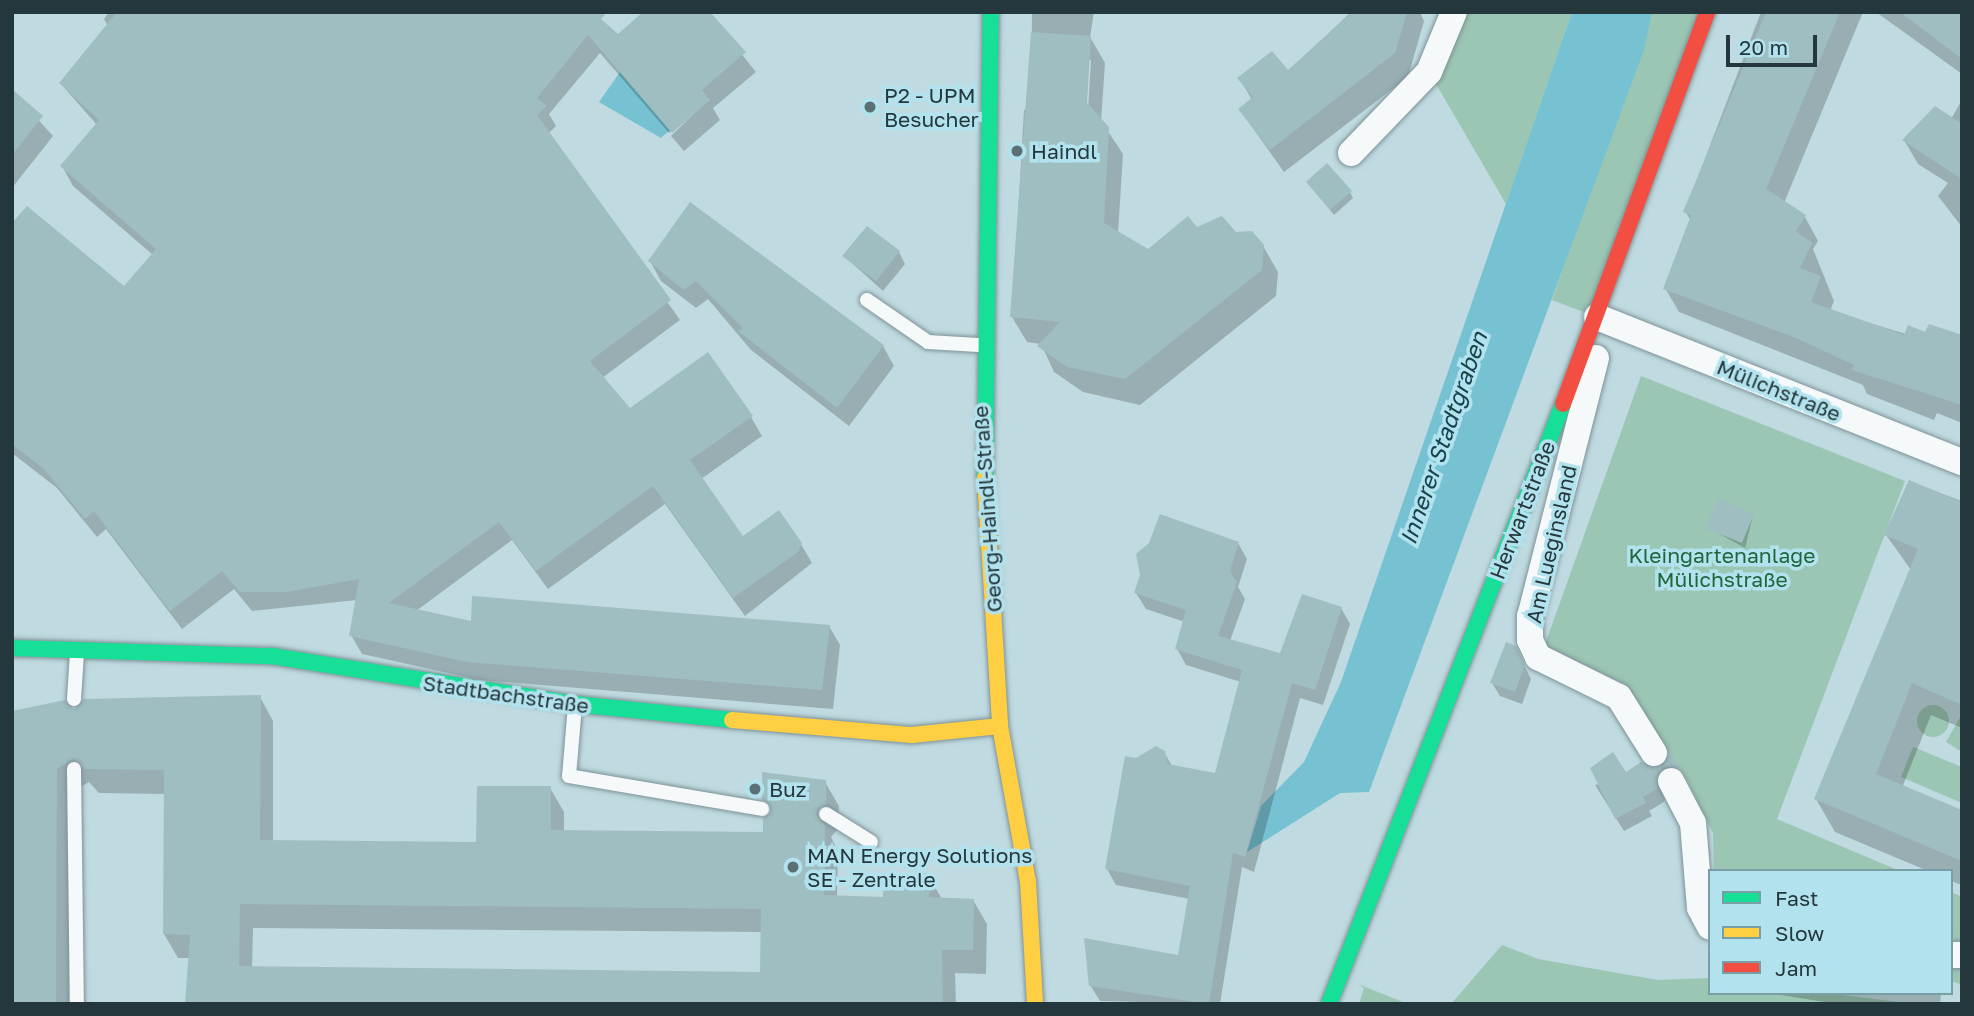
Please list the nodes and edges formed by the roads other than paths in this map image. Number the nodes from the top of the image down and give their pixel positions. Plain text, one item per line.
1 (991, 12) edge
2 (1454, 12) edge
3 (1706, 12) edge
4 (1351, 153) dead end
5 (867, 300) dead end
6 (1597, 321) junction
7 (978, 345) junction
8 (1962, 462) edge
9 (12, 648) edge
10 (77, 652) junction
11 (74, 699) dead end
12 (575, 704) junction
13 (1000, 726) junction
14 (1654, 753) dead end
15 (74, 769) dead end
16 (1671, 780) dead end
17 (762, 809) dead end
18 (826, 814) dead end
19 (871, 842) dead end
20 (1708, 923) edge
21 (77, 1004) edge
22 (1035, 1004) edge
23 (1329, 1004) edge

1 - 7 street, Georg-Haindl-Straße
2 - 4 street
3 - 6 street, Herwartstraße
5 - 7 lane
6 - 8 street, Mülichstraße
6 - 14 street, Am Lueginsland
6 - 23 street, Herwartstraße
7 - 13 street, Georg-Haindl-Straße
9 - 10 street, Stadtbachstraße
10 - 11 lane
10 - 12 street, Stadtbachstraße
12 - 13 street, Stadtbachstraße
12 - 17 lane
13 - 22 street, Georg-Haindl-Straße
15 - 21 lane
16 - 20 street
18 - 19 lane

